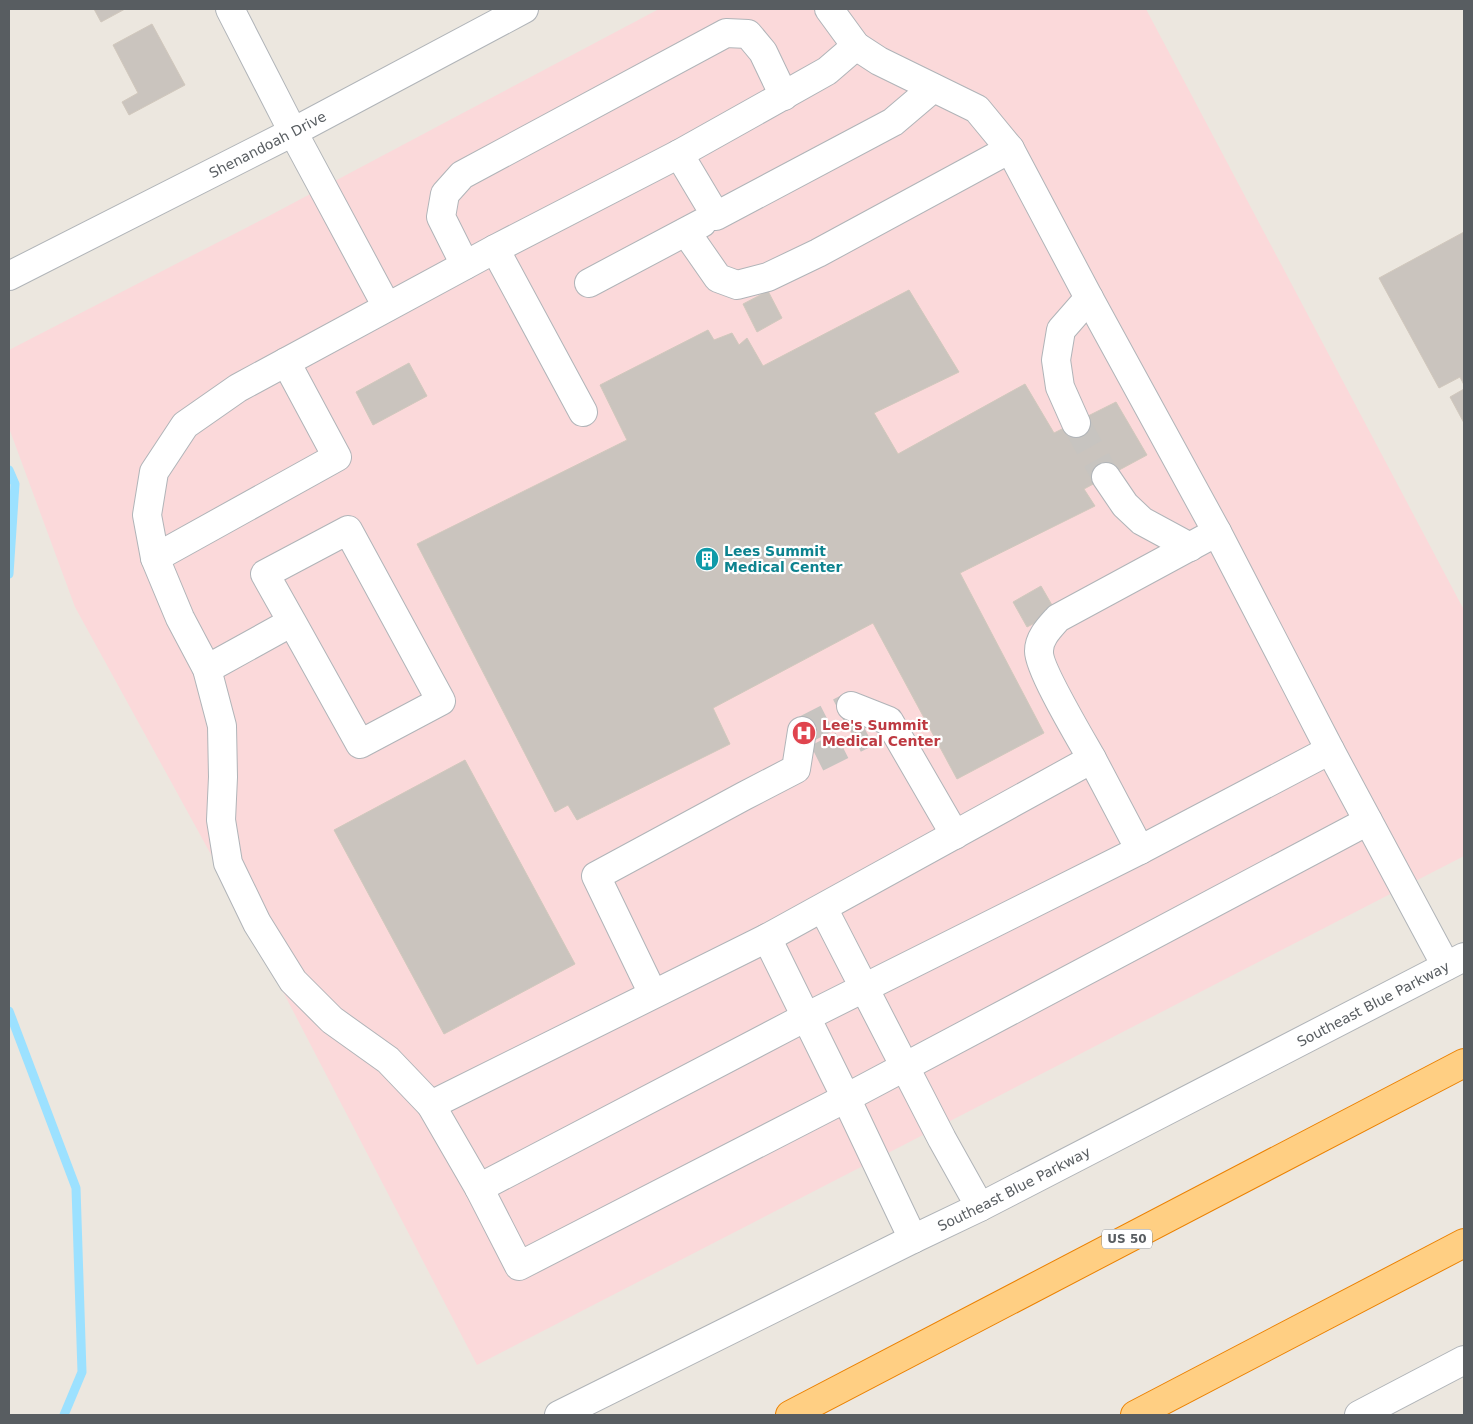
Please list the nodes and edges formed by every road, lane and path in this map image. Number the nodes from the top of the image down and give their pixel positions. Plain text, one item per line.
1 (230, 9) edge
2 (524, 9) edge
3 (828, 9) edge
4 (856, 46) junction
5 (933, 88) junction
6 (784, 96) junction
7 (293, 132) junction
8 (1010, 149) junction
9 (679, 154) junction
10 (716, 216) junction
11 (686, 232) junction
12 (495, 249) junction
13 (466, 265) junction
14 (9, 276) edge
15 (589, 283) dead end
16 (1089, 298) junction
17 (387, 307) junction
18 (286, 362) junction
19 (583, 412) dead end
20 (1076, 423) tunnel mouth
21 (1106, 477) tunnel mouth
22 (1217, 532) junction
23 (1190, 547) junction
24 (155, 558) junction
25 (292, 622) junction
26 (207, 669) junction
27 (851, 706) dead end
28 (802, 731) dead end
29 (1330, 750) junction
30 (1092, 759) junction
31 (1368, 821) junction
32 (955, 835) junction
33 (1140, 850) junction
34 (823, 908) junction
35 (767, 938) junction
36 (1455, 961) edge
37 (864, 989) junction
38 (653, 994) junction
39 (806, 1017) junction
40 (1464, 1063) edge
41 (905, 1067) junction
42 (846, 1098) junction
43 (431, 1105) junction
44 (480, 1188) junction
45 (980, 1207) junction
46 (913, 1239) junction
47 (1464, 1243) edge
48 (1464, 1360) edge
49 (559, 1415) edge
50 (790, 1415) edge
51 (1135, 1415) edge
52 (1359, 1415) edge

1 - 7 street
2 - 7 street, Shenandoah Drive
3 - 4 street
4 - 5 street
4 - 6 street
5 - 8 street
5 - 10 street
6 - 9 street
6 - 13 street
7 - 14 street, Shenandoah Drive
7 - 17 street
8 - 11 street
8 - 16 street
9 - 10 street
9 - 12 street
10 - 11 street
11 - 15 street
12 - 13 street
12 - 19 street
13 - 17 street
16 - 20 street
16 - 22 street
17 - 18 street
18 - 24 street
18 - 24 street
21 - 23 street
22 - 23 street
22 - 29 street
23 - 30 street
24 - 26 street
25 - 25 street
25 - 26 street
26 - 43 street
27 - 32 street
28 - 38 street
29 - 31 street
29 - 33 street
30 - 32 street
30 - 33 street
31 - 36 street
31 - 41 street
32 - 34 street
33 - 37 street
34 - 35 street
34 - 37 street
35 - 38 street
35 - 39 street
36 - 45 street, Southeast Blue Parkway
37 - 39 street
37 - 41 street
38 - 43 street
39 - 42 street
39 - 44 street
40 - 50 highway, US 50
41 - 42 street
41 - 45 street
42 - 44 street
42 - 46 street
43 - 44 street
45 - 46 street, Southeast Blue Parkway
46 - 49 street, Southeast Blue Parkway
47 - 51 highway
48 - 52 street

